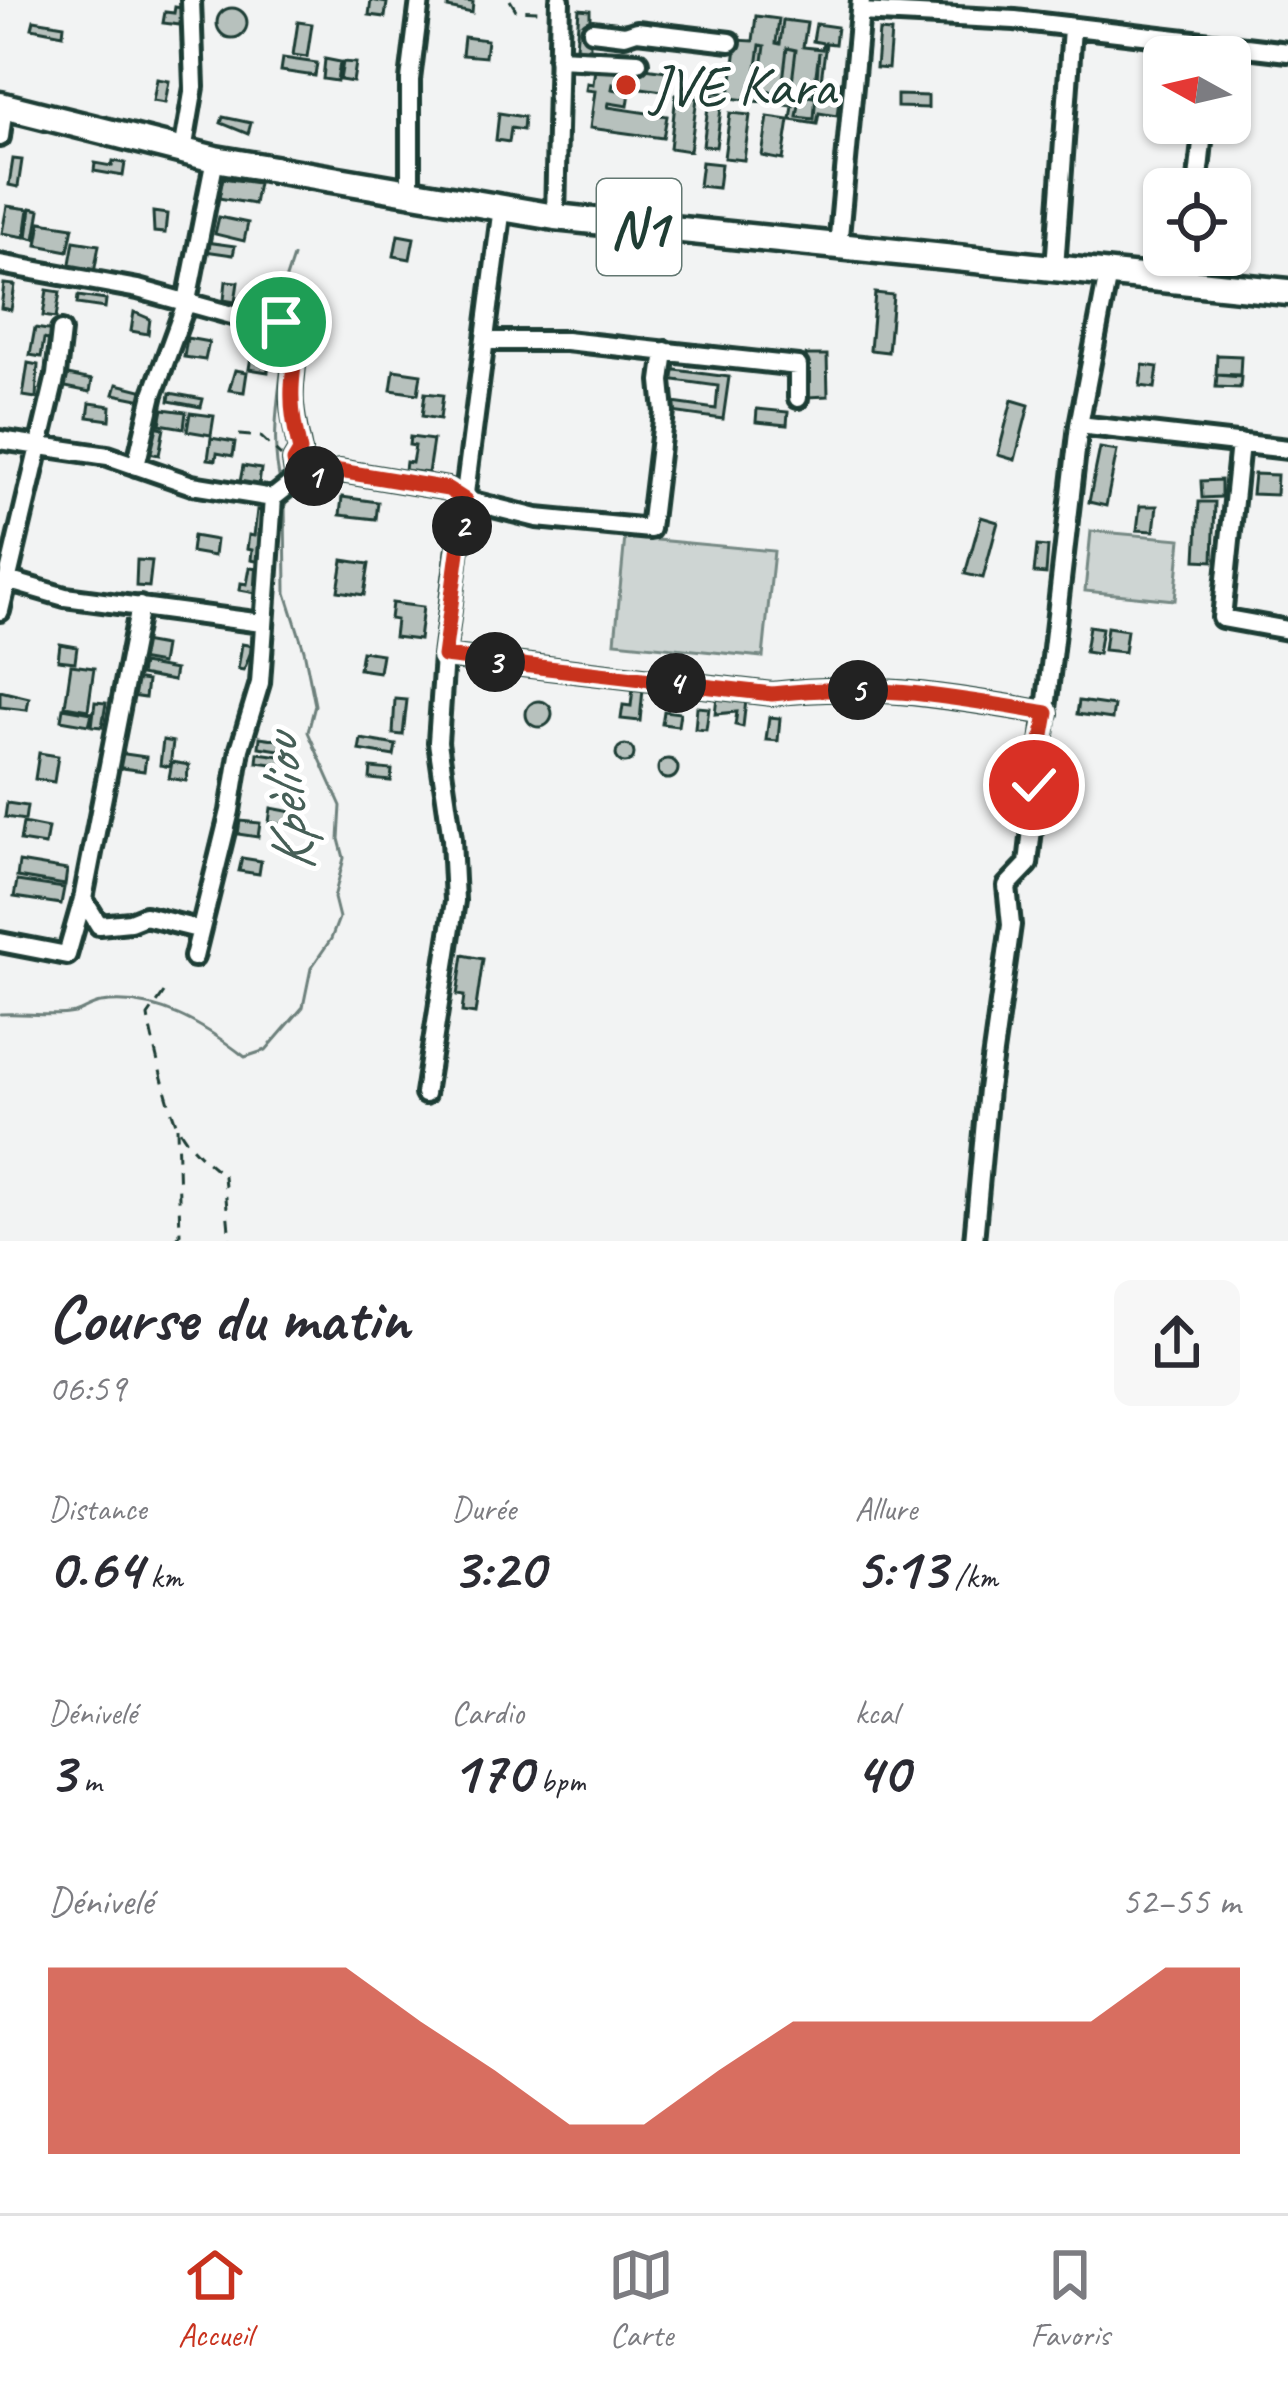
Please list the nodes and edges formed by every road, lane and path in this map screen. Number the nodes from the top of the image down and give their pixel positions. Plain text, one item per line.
1 (191, 0) edge
2 (420, 0) edge
3 (510, 0) edge
4 (557, 0) edge
5 (860, 6) edge
6 (1072, 28) junction
7 (592, 31) dead end
8 (1143, 40) edge
9 (730, 42) dead end
10 (1251, 52) edge
11 (1288, 52) edge
12 (559, 58) junction
13 (638, 62) dead end
14 (2, 105) edge
15 (0, 137) edge
16 (183, 151) junction
17 (215, 159) junction
18 (410, 194) junction
19 (502, 207) junction
20 (554, 217) junction
21 (838, 247) junction
22 (0, 264) edge
23 (1055, 268) junction
24 (1108, 274) junction
25 (1188, 276) edge
26 (1187, 282) junction
27 (1288, 292) edge
28 (187, 301) junction
29 (61, 332) dead end
30 (487, 341) junction
31 (665, 351) junction
32 (798, 398) dead end
33 (1079, 425) junction
34 (238, 435) dead end
35 (0, 440) edge
36 (1240, 443) junction
37 (40, 447) junction
38 (1288, 448) edge
39 (136, 466) junction
40 (286, 483) junction
41 (465, 500) junction
42 (7, 580) junction
43 (140, 606) junction
44 (0, 610) edge
45 (262, 623) junction
46 (1288, 630) edge
47 (444, 656) junction
48 (1047, 713) junction
49 (83, 899) junction
50 (199, 928) junction
51 (0, 943) edge
52 (194, 957) dead end
53 (164, 993) dead end
54 (425, 1094) dead end
55 (176, 1126) junction
56 (175, 1241) edge
57 (230, 1241) edge
58 (974, 1241) edge

1 - 16 street
2 - 18 street
3 - 4 path
4 - 12 street
5 - 6 street
5 - 21 street
6 - 8 street
6 - 23 street
7 - 9 street
10 - 11 street
12 - 13 street
12 - 20 street
14 - 15 street
14 - 16 highway, N1
16 - 17 highway, N1
17 - 18 highway, N1
17 - 28 street
18 - 19 highway, N1
19 - 20 highway, N1
19 - 30 street
20 - 21 highway, N1
21 - 23 highway, N1
22 - 28 street
23 - 24 highway, N1
24 - 26 highway, N1
24 - 33 street
25 - 26 street
26 - 27 highway, N1
28 - 39 street
28 - 40 street
29 - 37 street
30 - 31 street
30 - 41 street
31 - 32 street
31 - 41 street
33 - 36 street
33 - 48 street
34 - 40 path
35 - 37 street
36 - 38 street
36 - 46 street
37 - 39 street
37 - 42 street
39 - 40 street
40 - 41 street
40 - 45 street
41 - 47 street
42 - 43 street
42 - 44 street
43 - 45 street
43 - 49 street
45 - 50 street
47 - 48 street
47 - 54 street
48 - 58 street
49 - 50 street
49 - 51 street
50 - 52 street
53 - 55 path
55 - 56 path
55 - 57 path

